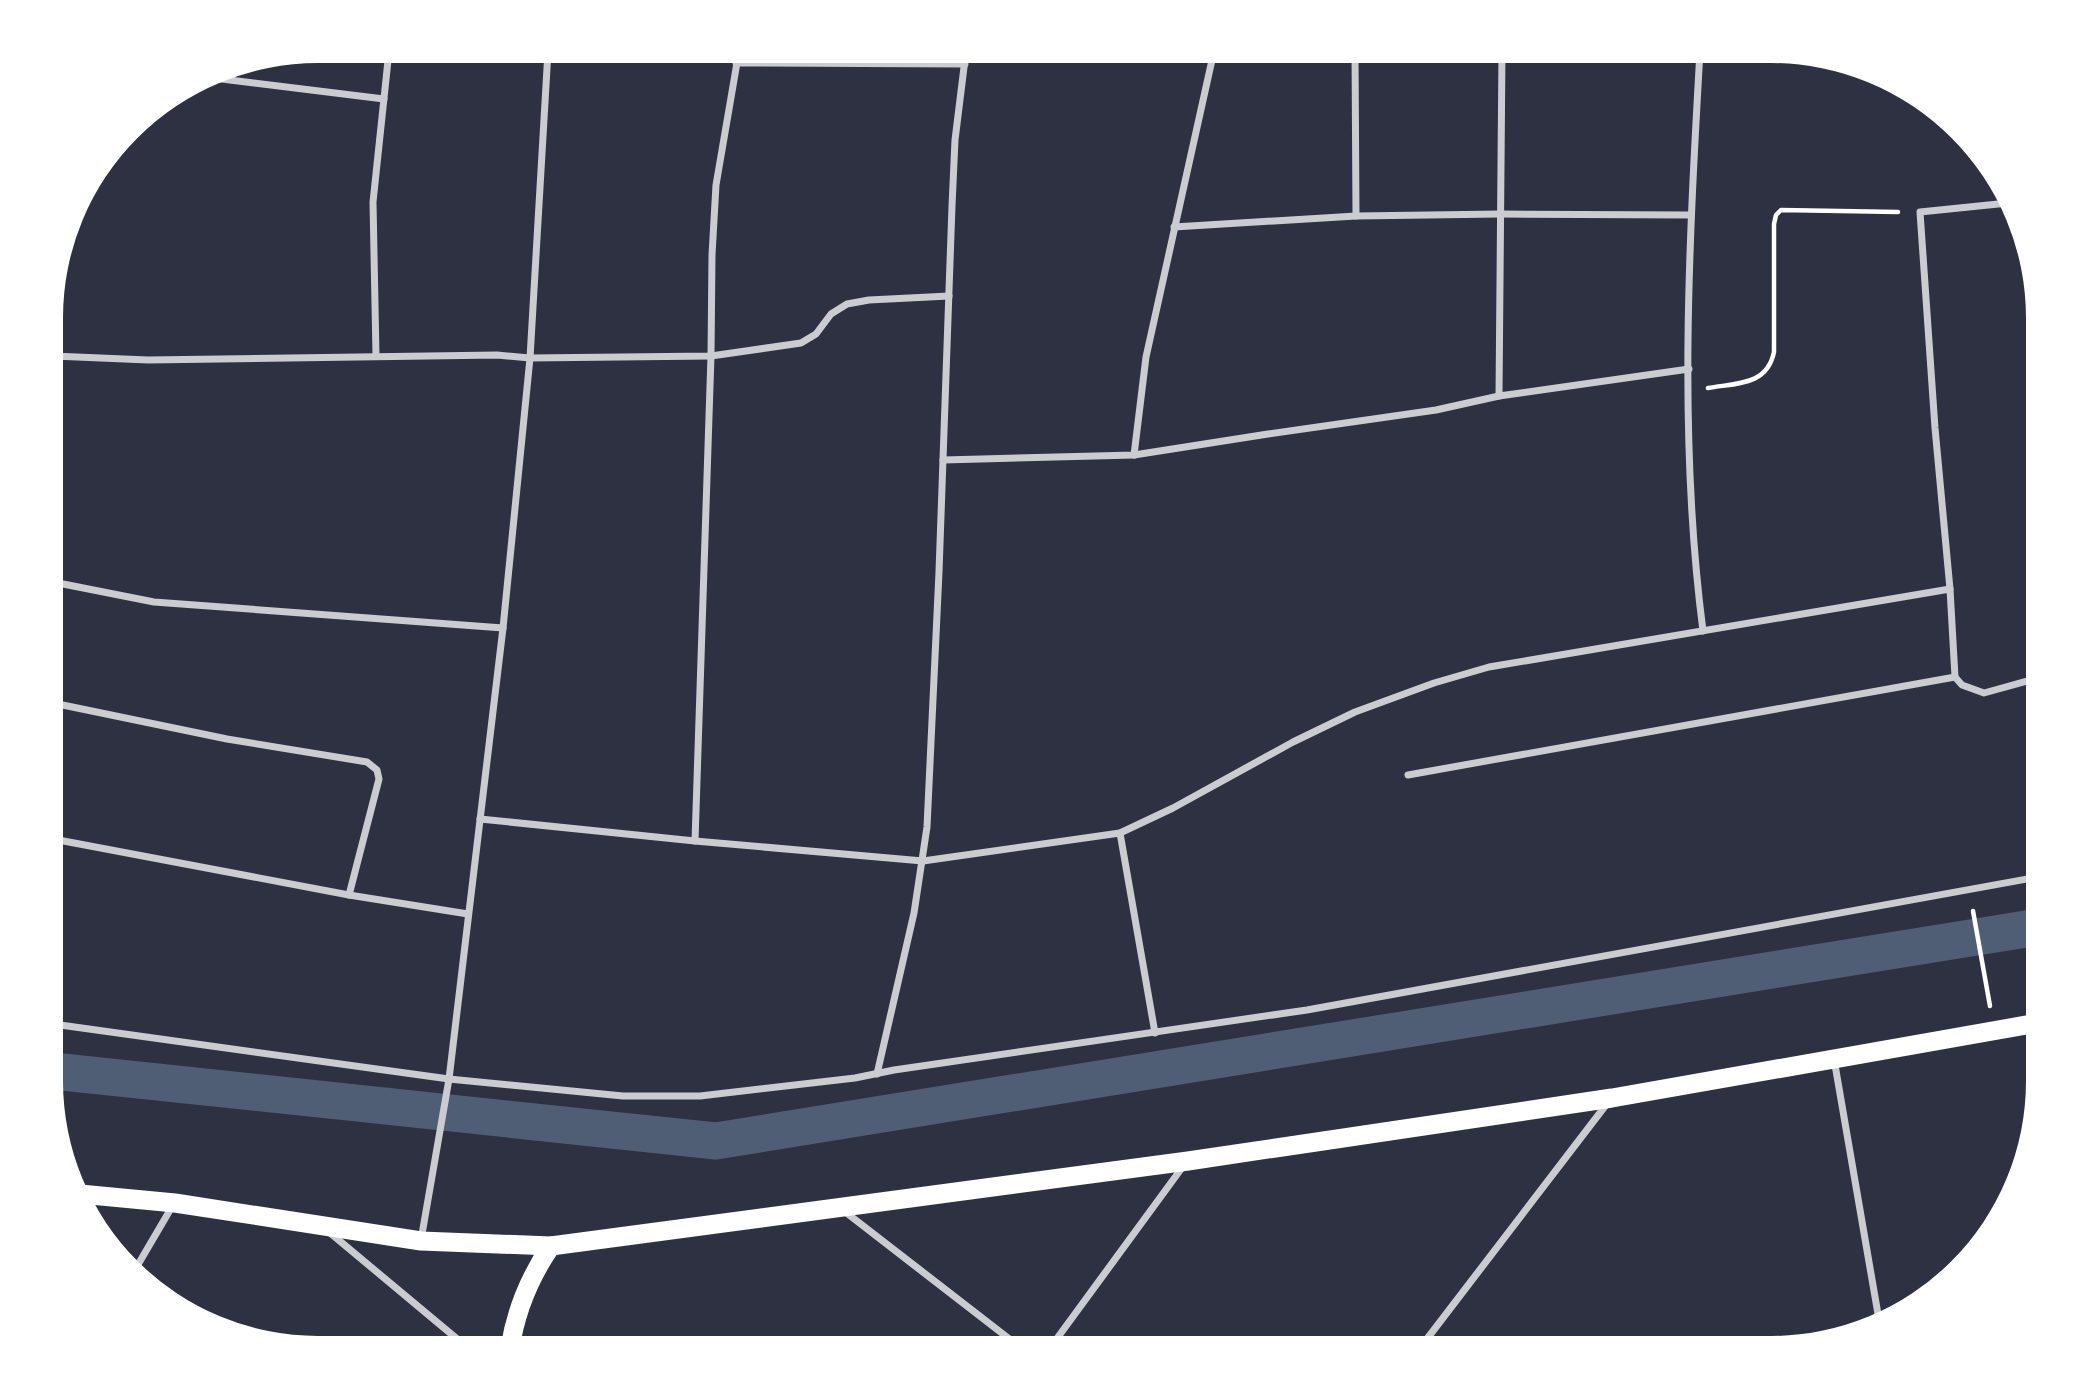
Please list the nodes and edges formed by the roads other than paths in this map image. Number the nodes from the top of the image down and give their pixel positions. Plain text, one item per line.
1 (388, 63) edge
2 (547, 63) edge
3 (736, 63) joint
4 (1211, 63) edge
5 (1355, 63) edge
6 (1502, 63) edge
7 (1699, 63) edge
8 (965, 64) joint
9 (225, 80) edge
10 (384, 99) junction
11 (2000, 205) edge
12 (1500, 214) junction
13 (1690, 215) junction
14 (1356, 216) junction
15 (1174, 227) junction
16 (949, 296) junction
17 (63, 356) edge
18 (376, 356) junction
19 (711, 356) junction
20 (530, 358) junction
21 (1689, 369) junction
22 (1499, 396) junction
23 (1134, 455) junction
24 (943, 460) junction
25 (63, 584) edge
26 (1950, 589) junction
27 (503, 628) junction
28 (1703, 631) junction
29 (1955, 677) junction
30 (2026, 681) edge
31 (63, 705) edge
32 (1408, 775) dead end
33 (480, 819) junction
34 (1120, 833) junction
35 (63, 841) edge
36 (695, 841) junction
37 (923, 861) junction
38 (2026, 879) edge
39 (349, 895) junction
40 (468, 914) junction
41 (63, 1025) edge
42 (2026, 1026) edge
43 (1155, 1033) junction
44 (1834, 1059) junction
45 (877, 1074) junction
46 (449, 1079) junction
47 (1612, 1098) junction
48 (1188, 1161) junction
49 (89, 1195) edge
50 (174, 1203) junction
51 (838, 1206) junction
52 (320, 1225) junction
53 (421, 1241) junction
54 (551, 1246) junction
55 (139, 1262) edge
56 (1878, 1313) edge
57 (454, 1336) edge
58 (512, 1336) edge
59 (1006, 1336) edge
60 (1059, 1336) edge
61 (1429, 1336) edge

1 - 10 street
2 - 20 street
3 - 8 street
3 - 19 street
4 - 15 street
5 - 14 street
6 - 12 street
7 - 13 street
8 - 16 street
9 - 10 street
10 - 18 street
11 - 26 street
12 - 13 street
12 - 14 street
12 - 22 street
13 - 21 street
14 - 15 street
15 - 23 street
16 - 19 street
16 - 24 street
17 - 18 street
18 - 20 street
19 - 20 street
19 - 36 street
20 - 27 street
21 - 22 street
21 - 28 street
22 - 23 street
23 - 24 street
24 - 37 street
25 - 27 street
26 - 28 street
26 - 29 street
27 - 33 street
28 - 34 street
29 - 30 street
29 - 32 street
31 - 39 street
33 - 36 street
33 - 40 street
34 - 37 street
34 - 43 street
35 - 39 street
36 - 37 street
37 - 45 street
38 - 43 street
39 - 40 street
40 - 46 street
41 - 46 street
42 - 44 highway
43 - 45 street
44 - 47 highway
44 - 56 street
45 - 46 street
46 - 53 street
47 - 48 highway
47 - 61 street
48 - 51 highway
48 - 60 street
49 - 50 highway
50 - 52 highway
50 - 55 street
51 - 54 highway
51 - 59 street
52 - 53 highway
52 - 57 street
53 - 54 highway
54 - 58 highway

